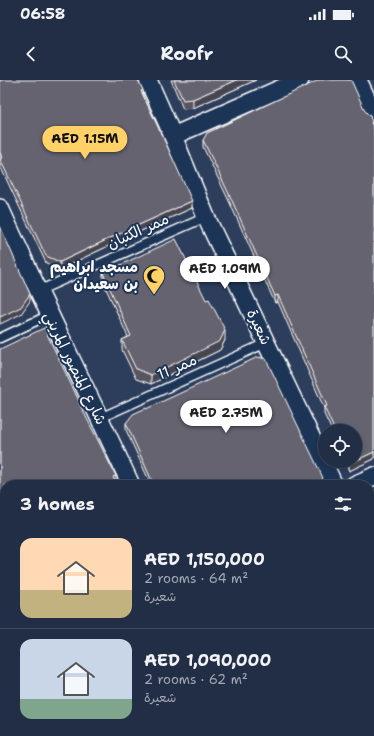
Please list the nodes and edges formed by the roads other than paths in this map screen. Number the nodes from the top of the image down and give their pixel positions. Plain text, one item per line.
1 (148, 80) edge
2 (300, 80) edge
3 (358, 80) edge
4 (374, 114) edge
5 (174, 136) junction
6 (0, 208) edge
7 (206, 217) junction
8 (38, 290) junction
9 (50, 315) junction
10 (0, 338) edge
11 (266, 343) junction
12 (100, 418) junction
13 (129, 480) edge
14 (332, 480) edge

1 - 5 street, شعيرة
2 - 5 street
3 - 4 street
5 - 7 street, شعيرة
6 - 8 street, شارع المنصور المريني
7 - 8 lane, ممر الكتبان
7 - 11 street, شعيرة
8 - 9 street, شارع المنصور المريني
9 - 10 lane
9 - 12 street, شارع المنصور المريني
11 - 12 lane, ممر 11
11 - 14 street, شعيرة
12 - 13 street, شارع المنصور المريني

